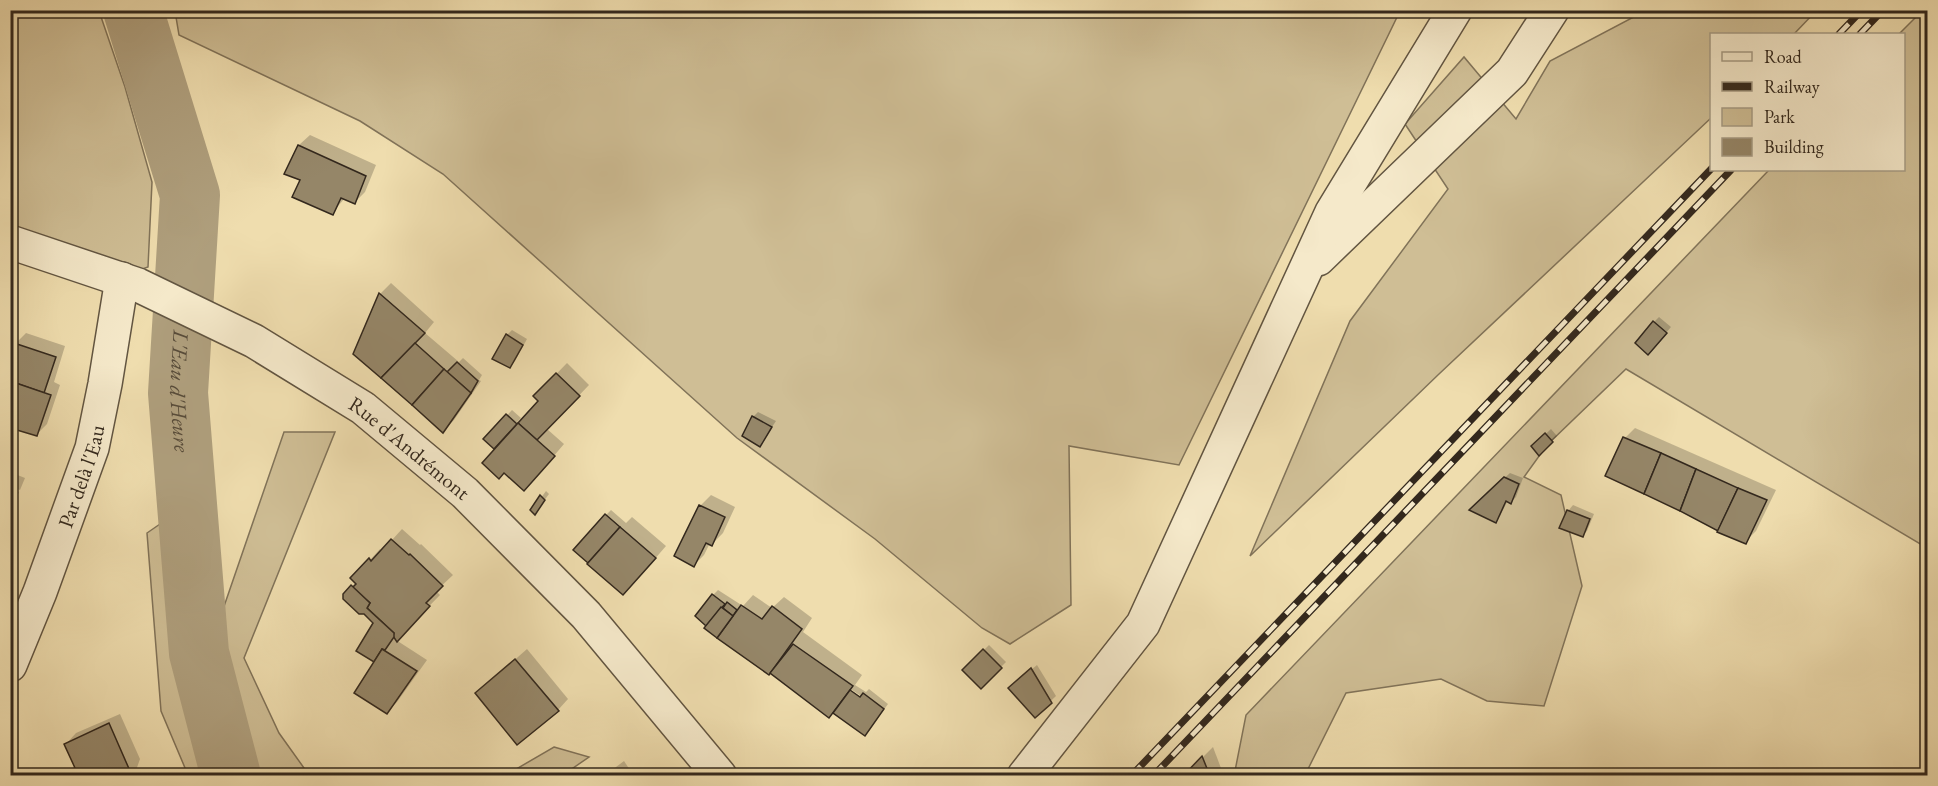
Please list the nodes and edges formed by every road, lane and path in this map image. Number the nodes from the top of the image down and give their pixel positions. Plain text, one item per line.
1 (1455, 10) edge
2 (1552, 10) edge
3 (10, 242) edge
4 (1304, 273) junction
5 (130, 282) junction
6 (10, 665) edge
7 (720, 776) edge
8 (1024, 776) edge

1 - 4 street
2 - 4 street
3 - 5 street, Rue d'Andrémont
4 - 8 street
5 - 6 street, Par delà l'Eau
5 - 7 street, Rue d'Andrémont

